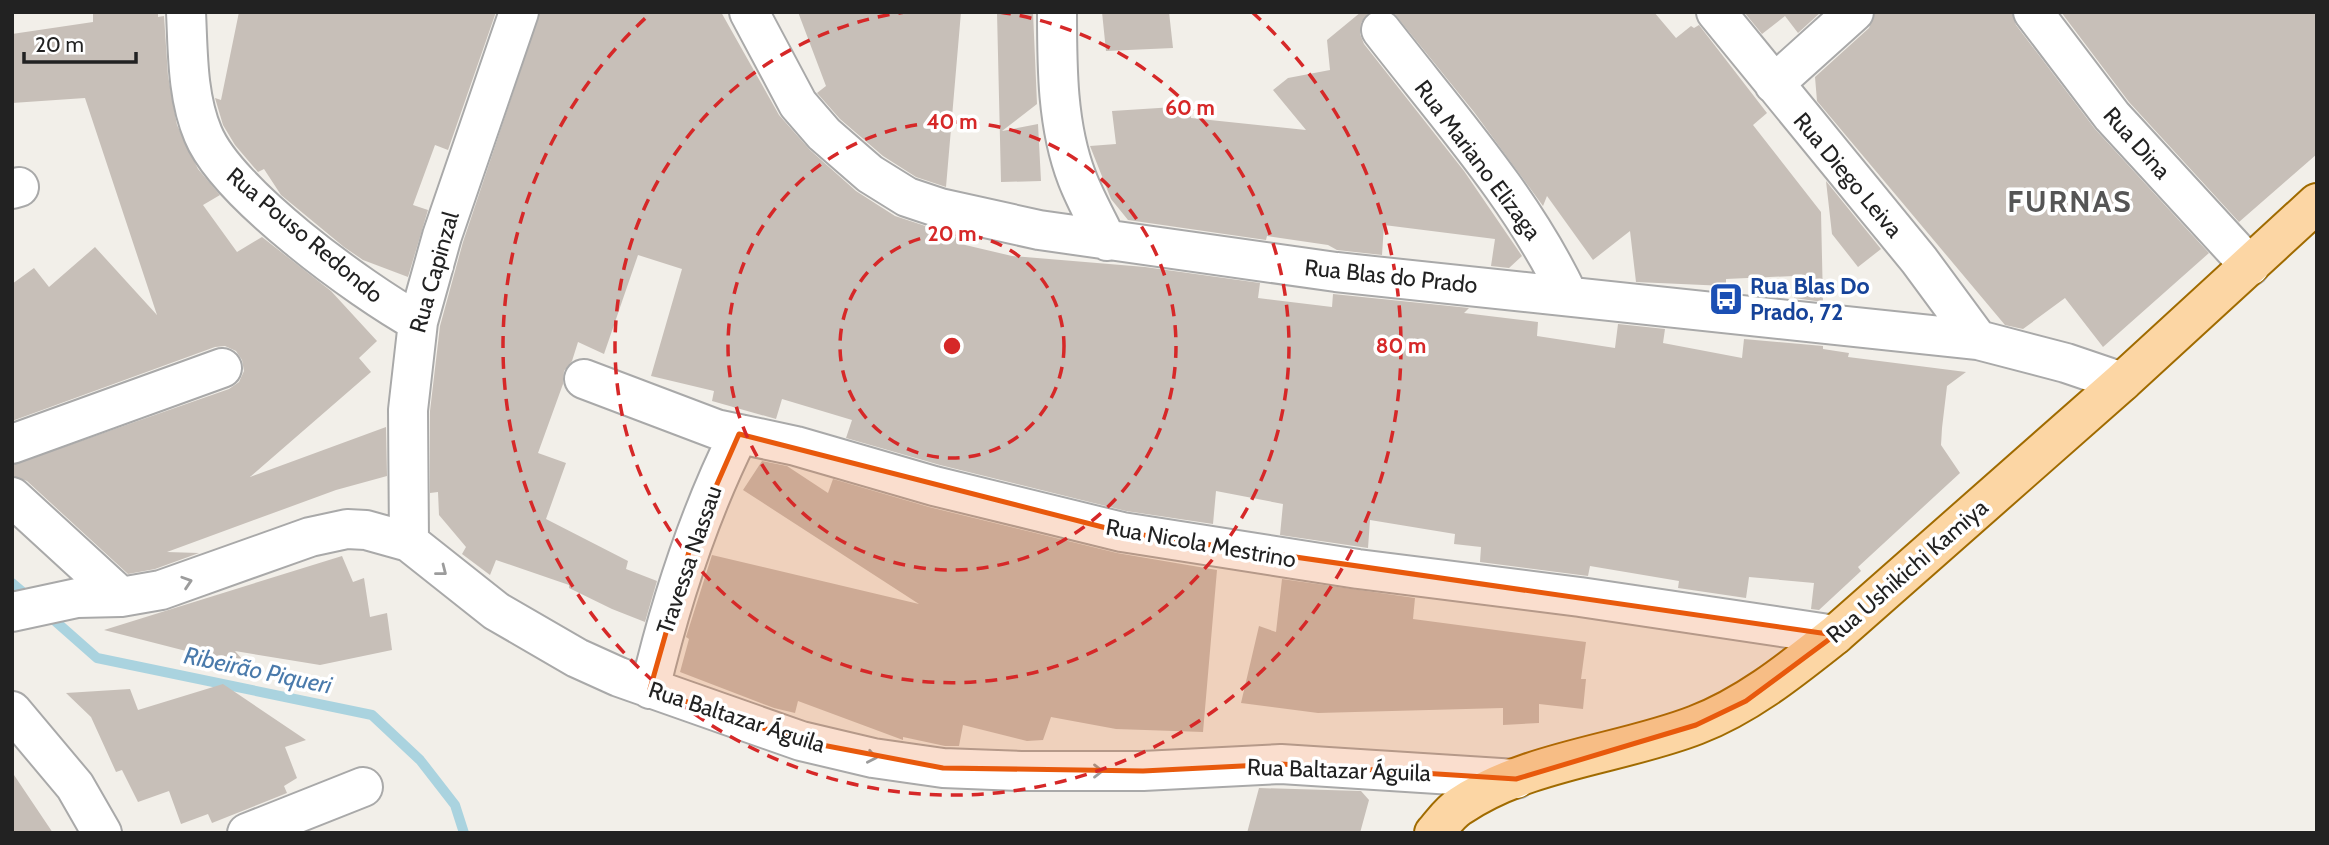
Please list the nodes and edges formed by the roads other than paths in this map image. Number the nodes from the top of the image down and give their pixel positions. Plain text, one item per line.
1 (186, 12) edge
2 (519, 12) edge
3 (750, 12) edge
4 (1057, 12) edge
5 (1716, 12) edge
6 (1854, 12) edge
7 (2033, 12) edge
8 (1381, 30) dead end
9 (1774, 84) junction
10 (2317, 203) edge
11 (1107, 241) junction
12 (2250, 266) junction
13 (1568, 295) junction
14 (418, 322) junction
15 (1978, 340) junction
16 (222, 368) dead end
17 (584, 379) dead end
18 (2122, 382) junction
19 (739, 434) junction
20 (12, 444) edge
21 (12, 497) edge
22 (409, 542) junction
23 (121, 597) junction
24 (12, 612) edge
25 (1835, 635) junction
26 (650, 689) junction
27 (12, 711) edge
28 (1516, 779) junction
29 (363, 787) dead end
30 (102, 833) edge
31 (247, 833) edge
32 (1434, 833) edge

1 - 14 street, Rua Pouso Redondo
2 - 14 street, Rua Capinzal
3 - 11 street, Rua Blas do Prado
4 - 11 street
5 - 9 street, Rua Diego Leiva
6 - 9 street
7 - 12 street, Rua Dina
8 - 13 street, Rua Mariano Elizaga
9 - 15 street, Rua Diego Leiva
10 - 12 main road, Rua Ushikichi Kamiya
11 - 13 street, Rua Blas do Prado
12 - 18 main road, Rua Ushikichi Kamiya
13 - 15 street, Rua Blas do Prado
14 - 22 street, Rua Capinzal
15 - 18 street, Rua Blas do Prado
16 - 20 street
17 - 19 street, Rua Nicola Mestrino
18 - 25 main road, Rua Ushikichi Kamiya
19 - 25 street, Rua Nicola Mestrino
19 - 26 street, Travessa Nassau
21 - 23 street
23 -> 22 street, Rua Baltazar Águila
22 -> 26 street, Rua Baltazar Águila
23 - 24 street, Rua Baltazar Águila
25 - 28 main road, Rua Ushikichi Kamiya
26 -> 28 street, Rua Baltazar Águila
27 - 30 street
28 - 32 main road, Rua Ushikichi Kamiya
29 - 31 street

